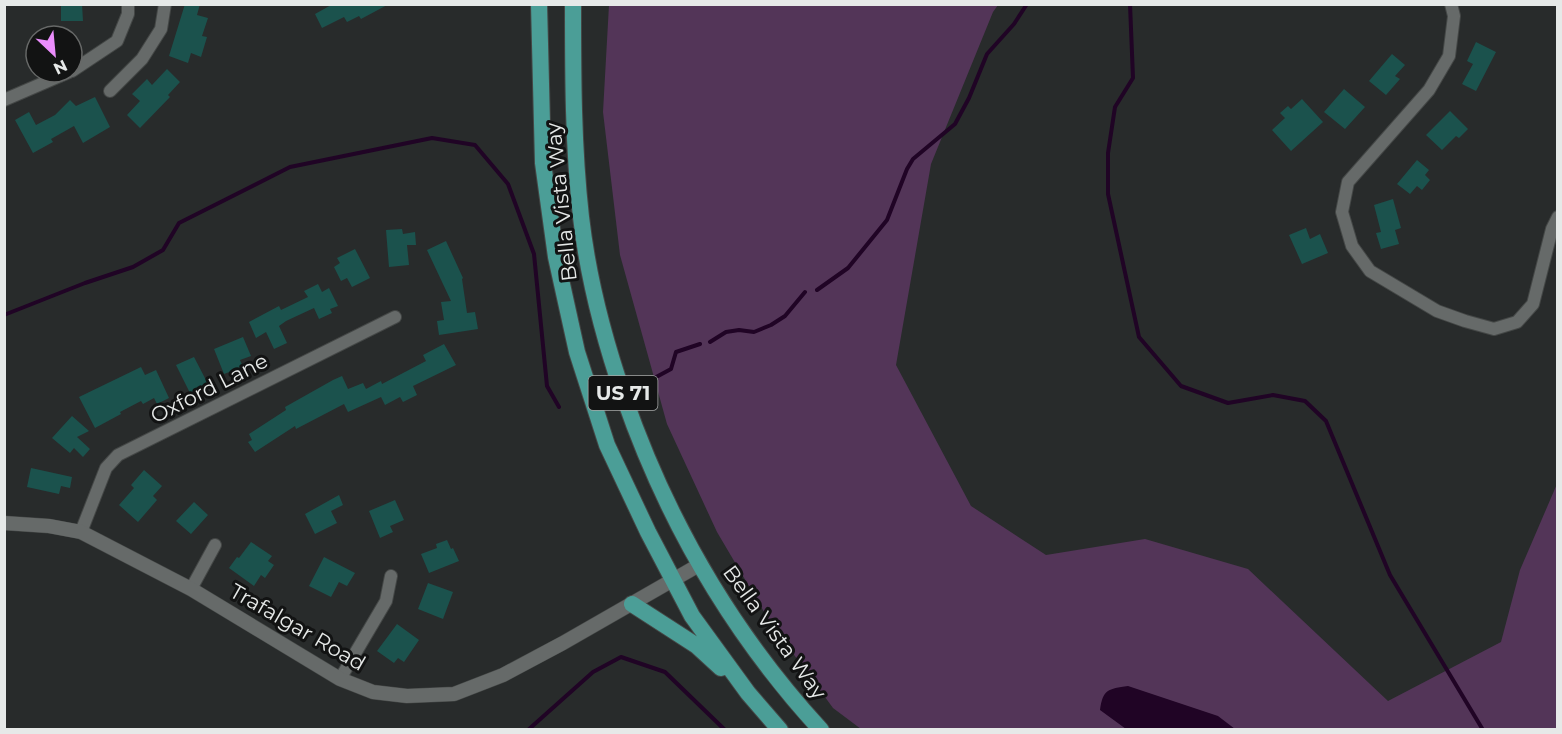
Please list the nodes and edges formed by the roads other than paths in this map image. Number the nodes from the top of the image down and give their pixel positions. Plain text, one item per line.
1 (128, 4) edge
2 (165, 4) edge
3 (539, 4) edge
4 (573, 4) edge
5 (1451, 4) edge
6 (84, 63) edge
7 (41, 84) edge
8 (110, 91) dead end
9 (4, 100) edge
10 (1557, 217) edge
11 (395, 317) dead end
12 (4, 523) edge
13 (81, 532) junction
14 (215, 545) dead end
15 (699, 565) junction
16 (391, 576) dead end
17 (673, 580) junction
18 (191, 589) junction
19 (632, 604) junction
20 (340, 679) junction
21 (748, 693) junction
22 (780, 729) edge
23 (821, 729) edge

1 - 6 street
2 - 8 street
3 - 17 main road, Bella Vista Way / US 71
4 - 15 main road, Bella Vista Way / US 71
5 - 10 street
7 - 9 street
11 - 13 street, Oxford Lane
12 - 13 street, Trafalgar Road
13 - 18 street, Trafalgar Road
14 - 18 street
15 - 17 street, Trafalgar Road
15 - 23 main road, Bella Vista Way / US 71
16 - 20 street
17 - 19 street, Trafalgar Road
17 - 21 main road, Bella Vista Way / US 71
18 - 20 street, Trafalgar Road
19 - 20 street, Trafalgar Road
19 - 21 main road
21 - 22 main road, Bella Vista Way / US 71

